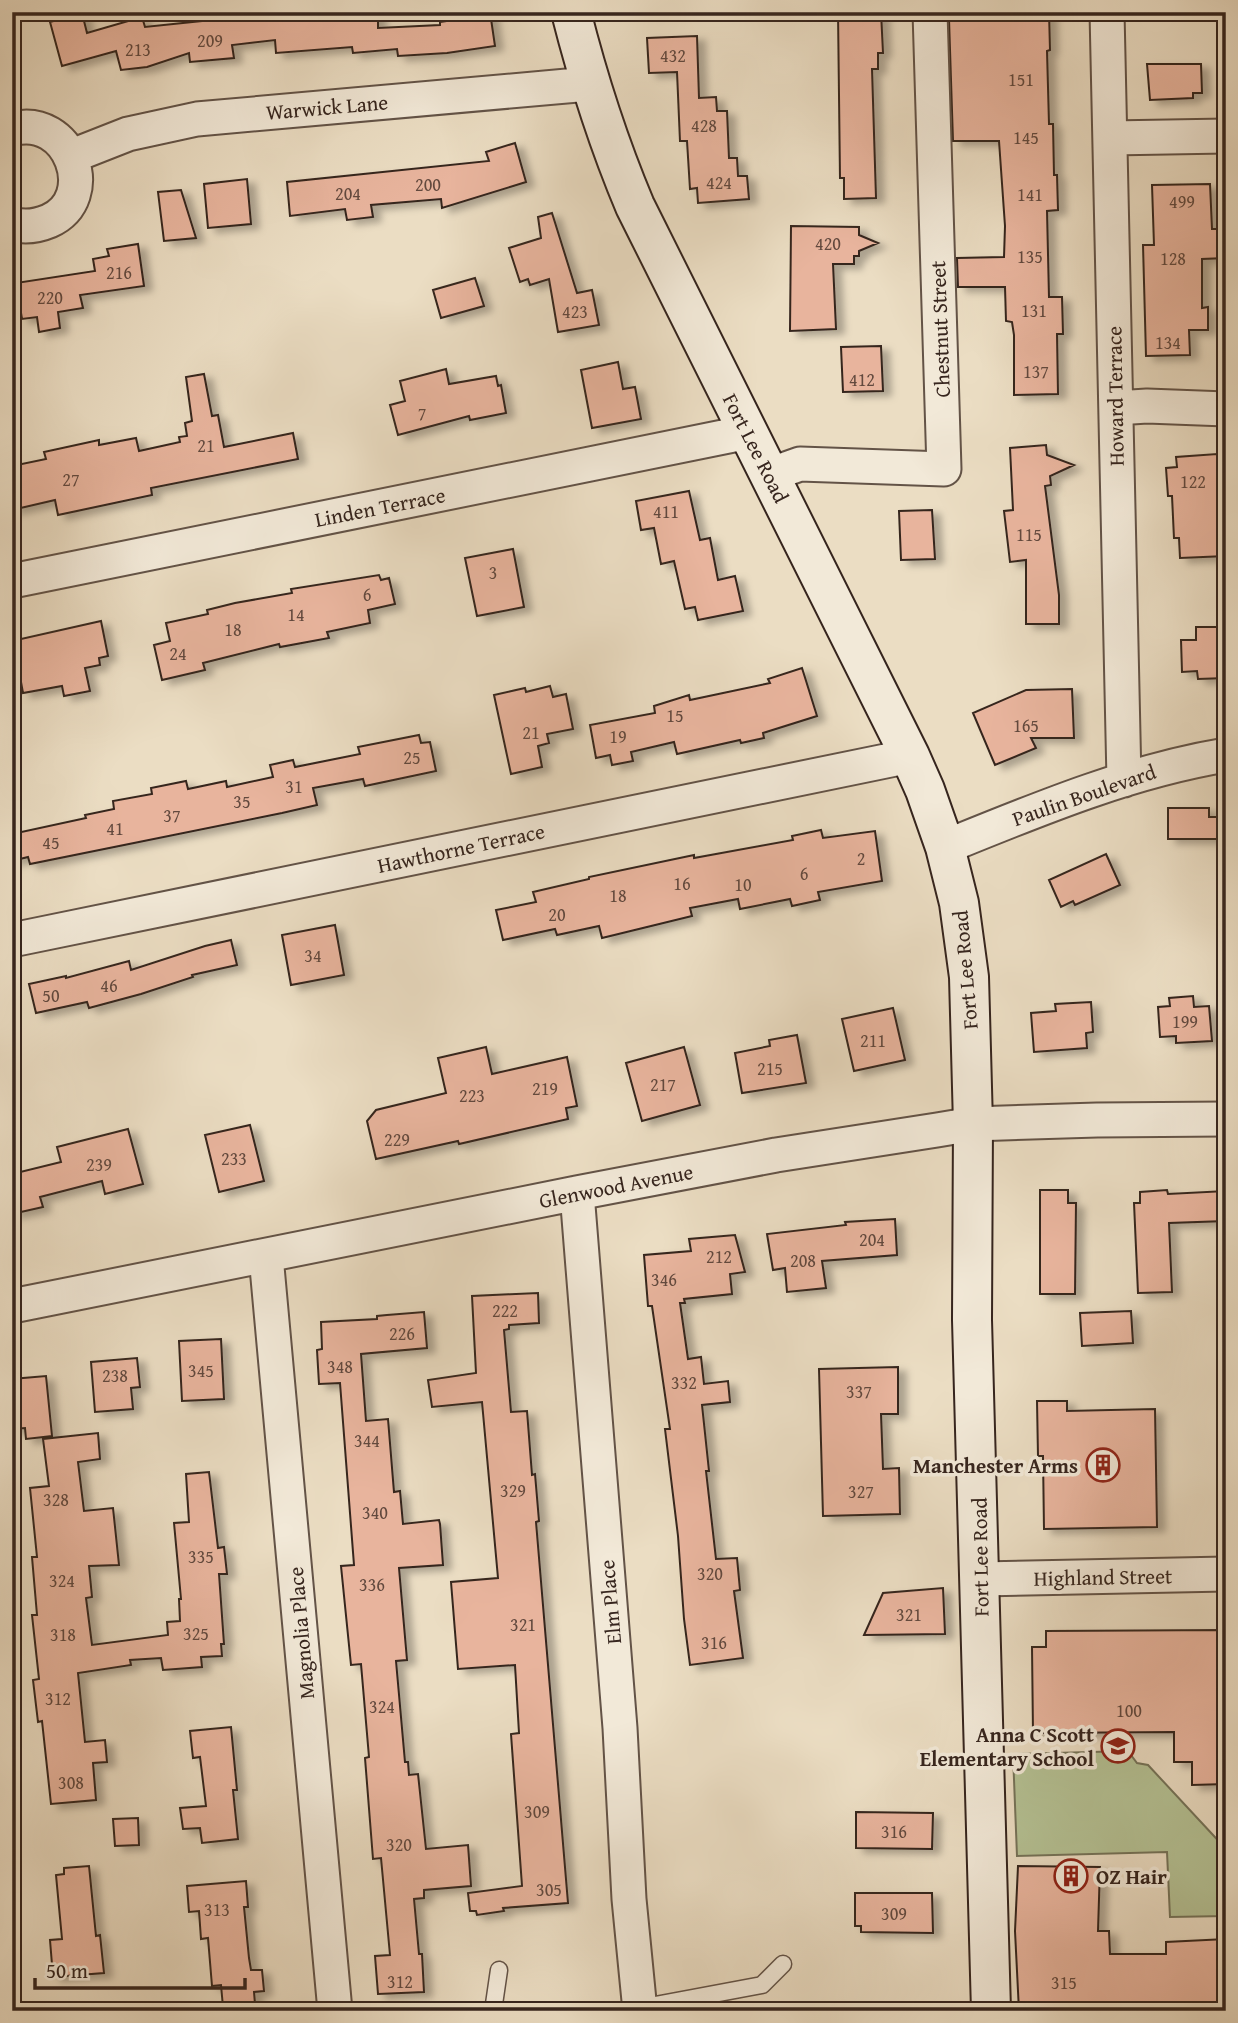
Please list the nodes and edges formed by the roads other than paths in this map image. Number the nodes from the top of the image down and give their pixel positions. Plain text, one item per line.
1 (571, 12) edge
2 (930, 12) edge
3 (1107, 12) edge
4 (589, 84) junction
5 (12, 129) edge
6 (1226, 136) edge
7 (1110, 138) junction
8 (72, 156) junction
9 (12, 224) edge
10 (1115, 408) junction
11 (1226, 409) edge
12 (748, 432) junction
13 (769, 475) junction
14 (12, 581) edge
15 (1226, 755) edge
16 (910, 756) junction
17 (1124, 780) junction
18 (945, 847) junction
19 (12, 940) edge
20 (1226, 1119) edge
21 (973, 1124) junction
22 (577, 1193) junction
23 (266, 1256) junction
24 (12, 1306) edge
25 (1226, 1574) edge
26 (980, 1579) junction
27 (783, 1964) dead end
28 (499, 1970) dead end
29 (639, 2010) edge
30 (335, 2011) edge
31 (494, 2011) edge
32 (991, 2011) edge

1 - 4 main road, Fort Lee Road
2 - 13 street, Chestnut Street
3 - 7 street, Howard Terrace
4 - 8 street, Warwick Lane
4 - 12 main road, Fort Lee Road
5 - 8 street
6 - 7 street
7 - 10 street, Howard Terrace
8 - 9 street
10 - 11 street
10 - 17 street, Howard Terrace
12 - 13 main road, Fort Lee Road
12 - 14 street, Linden Terrace
13 - 16 main road, Fort Lee Road
15 - 17 street, Paulin Boulevard
16 - 18 main road, Fort Lee Road
16 - 19 street, Hawthorne Terrace
17 - 18 street, Paulin Boulevard
18 - 21 main road, Fort Lee Road
20 - 21 street, Glenwood Avenue
21 - 22 street, Glenwood Avenue
21 - 26 main road, Fort Lee Road
22 - 23 street, Glenwood Avenue
22 - 29 street, Elm Place
23 - 24 street, Glenwood Avenue
23 - 30 street, Magnolia Place
25 - 26 street, Highland Street
26 - 32 main road, Fort Lee Road
27 - 29 lane
28 - 31 lane

